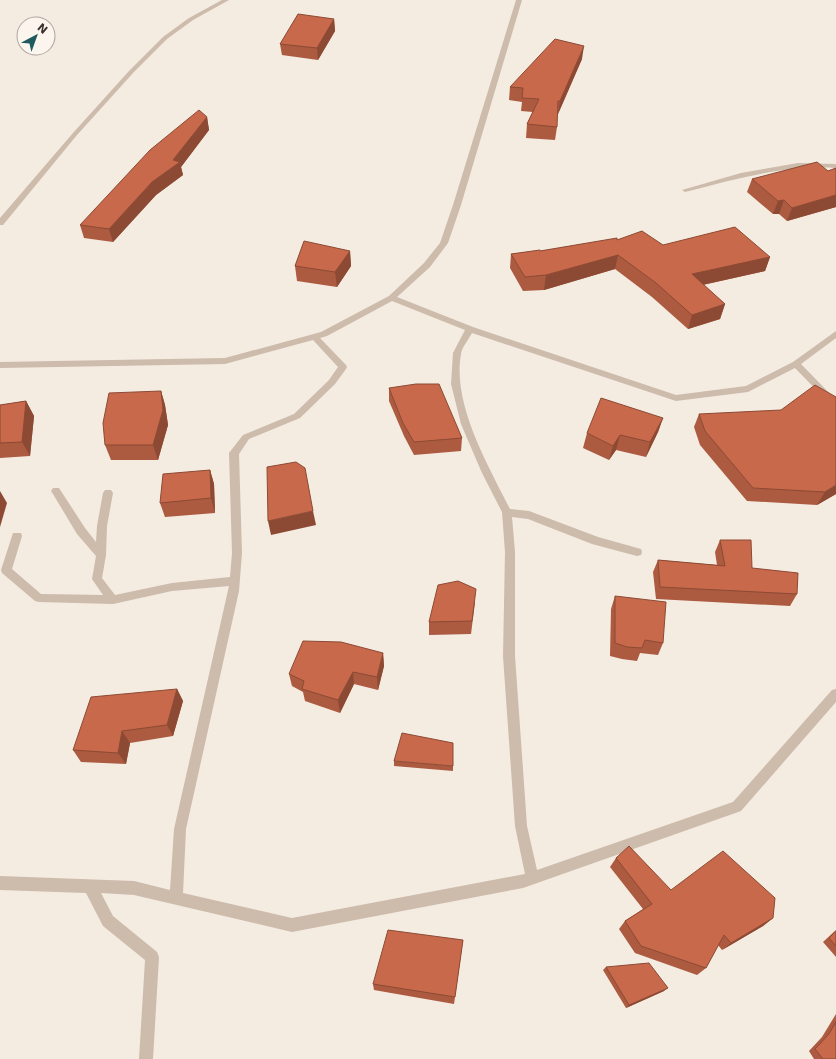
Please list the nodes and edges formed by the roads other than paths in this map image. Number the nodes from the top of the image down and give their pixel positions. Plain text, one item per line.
1 (226, 0) edge
2 (519, 0) edge
3 (836, 166) edge
4 (685, 190) dead end
5 (0, 223) edge
6 (392, 298) junction
7 (470, 330) junction
8 (836, 334) edge
9 (315, 337) junction
10 (0, 364) edge
11 (796, 364) junction
12 (836, 404) edge
13 (56, 491) dead end
14 (108, 493) dead end
15 (507, 512) junction
16 (17, 536) dead end
17 (637, 552) dead end
18 (101, 555) junction
19 (234, 581) junction
20 (113, 600) junction
21 (836, 694) edge
22 (532, 878) junction
23 (0, 884) edge
24 (90, 887) junction
25 (176, 898) junction
26 (146, 1059) edge

1 - 5 street
2 - 6 street
3 - 4 street
6 - 7 street
6 - 9 street
7 - 11 street
7 - 15 street
8 - 11 street
9 - 10 street
9 - 19 street
11 - 12 street
13 - 18 street
14 - 18 street
15 - 17 street
15 - 22 street
16 - 20 street
18 - 20 street
19 - 20 street
19 - 25 street
21 - 22 street
22 - 25 street
23 - 24 street
24 - 25 street
24 - 26 street

